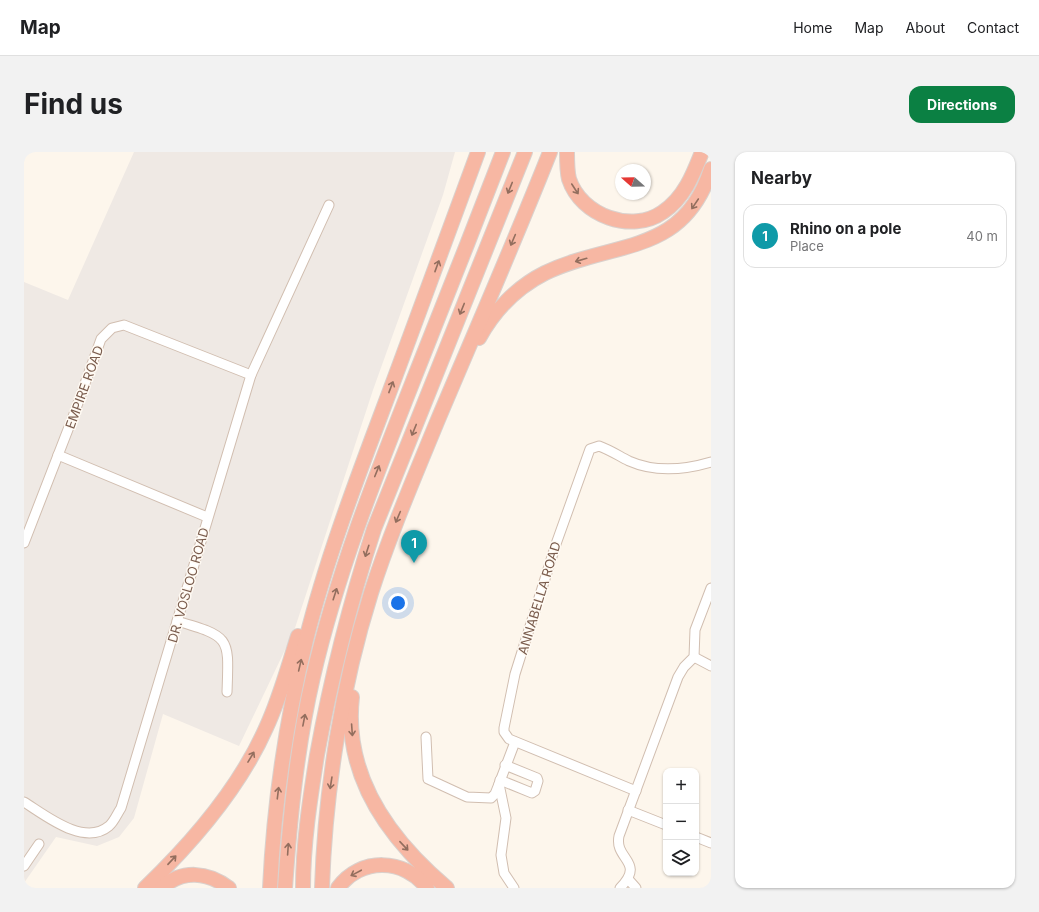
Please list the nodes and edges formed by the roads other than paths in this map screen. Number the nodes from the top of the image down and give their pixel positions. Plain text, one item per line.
1 (475, 152) edge
2 (478, 152) edge
3 (504, 152) edge
4 (525, 152) edge
5 (550, 152) edge
6 (567, 152) edge
7 (702, 152) edge
8 (710, 173) edge
9 (462, 196) junction
10 (329, 205) dead end
11 (251, 375) junction
12 (440, 417) junction
13 (58, 455) junction
14 (711, 462) edge
15 (353, 490) junction
16 (207, 517) junction
17 (24, 543) edge
18 (711, 588) edge
19 (371, 595) junction
20 (177, 621) junction
21 (694, 657) junction
22 (711, 666) edge
23 (227, 692) dead end
24 (426, 737) dead end
25 (515, 742) junction
26 (505, 765) junction
27 (500, 782) junction
28 (636, 791) junction
29 (24, 802) edge
30 (628, 810) junction
31 (663, 824) edge
32 (699, 838) edge
33 (711, 843) edge
34 (39, 844) dead end
35 (24, 866) edge
36 (628, 879) junction
37 (145, 888) edge
38 (162, 888) edge
39 (229, 888) edge
40 (270, 888) edge
41 (285, 888) edge
42 (303, 888) edge
43 (322, 888) edge
44 (338, 888) edge
45 (427, 888) edge
46 (447, 888) edge
47 (514, 888) edge
48 (620, 888) edge
49 (636, 888) edge

1 - 9 highway
2 - 9 highway
41 -> 3 highway
4 -> 42 highway
5 -> 12 highway
6 -> 7 highway
8 -> 12 highway
15 -> 9 highway
10 - 11 street, DR. VOSLOO ROAD
11 - 13 street, EMPIRE ROAD
11 - 16 street, DR. VOSLOO ROAD
12 -> 19 highway
13 - 16 street
13 - 17 street, EMPIRE ROAD
14 - 25 street, ANNABELLA ROAD
37 -> 15 highway
40 -> 15 highway
16 - 20 street, DR. VOSLOO ROAD
18 - 21 street
19 -> 43 highway
19 -> 46 highway
20 - 23 street
20 - 29 street, DR. VOSLOO ROAD
21 - 22 street
21 - 28 street
24 - 27 street
25 - 26 street
25 - 28 street
26 - 27 street
26 - 27 street
27 - 47 street
28 - 30 street
30 - 31 street
30 - 36 street
32 - 33 street
34 - 35 street
36 - 48 street
36 - 49 street
38 - 39 highway
45 -> 44 highway

